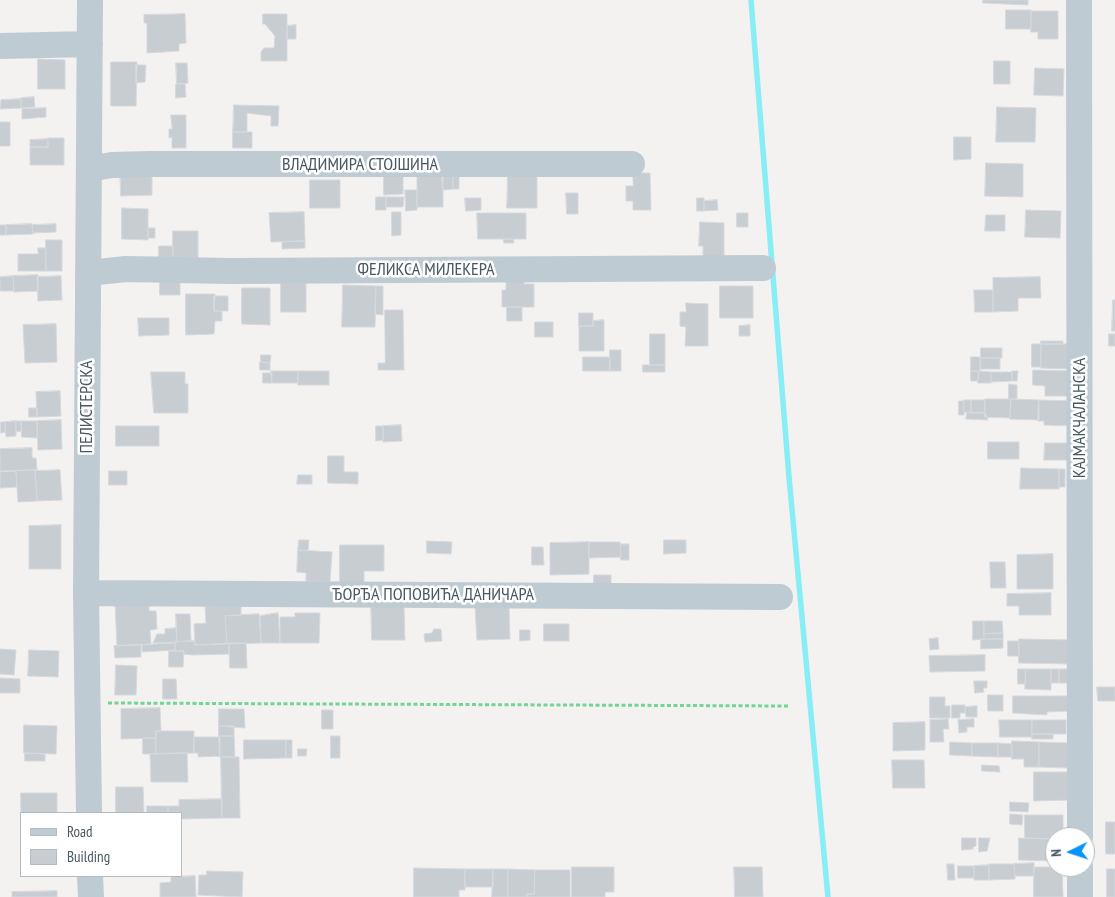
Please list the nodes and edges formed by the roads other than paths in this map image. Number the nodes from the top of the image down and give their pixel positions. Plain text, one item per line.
1 (90, 0) edge
2 (1079, 0) edge
3 (90, 44) junction
4 (0, 46) edge
5 (632, 164) dead end
6 (89, 169) junction
7 (763, 268) dead end
8 (88, 273) junction
9 (86, 593) junction
10 (780, 597) dead end
11 (89, 812) edge
12 (1080, 827) edge
13 (90, 877) edge
14 (1080, 877) edge
15 (91, 897) edge
16 (1080, 897) edge

1 - 3 street, ПЕЛИСТЕРСКА
2 - 12 street, КАЈМАКЧАЛАНСКА
3 - 4 street
3 - 6 street, ПЕЛИСТЕРСКА
5 - 6 street, ВЛАДИМИРА СТОЈШИНА
6 - 8 street, ПЕЛИСТЕРСКА
7 - 8 street, ФЕЛИКСА МИЛЕКЕРА
8 - 9 street, ПЕЛИСТЕРСКА
9 - 10 street, ЂОРЂА ПОПОВИЋА ДАНИЧАРА
9 - 11 street, ПЕЛИСТЕРСКА
13 - 15 street
14 - 16 street

